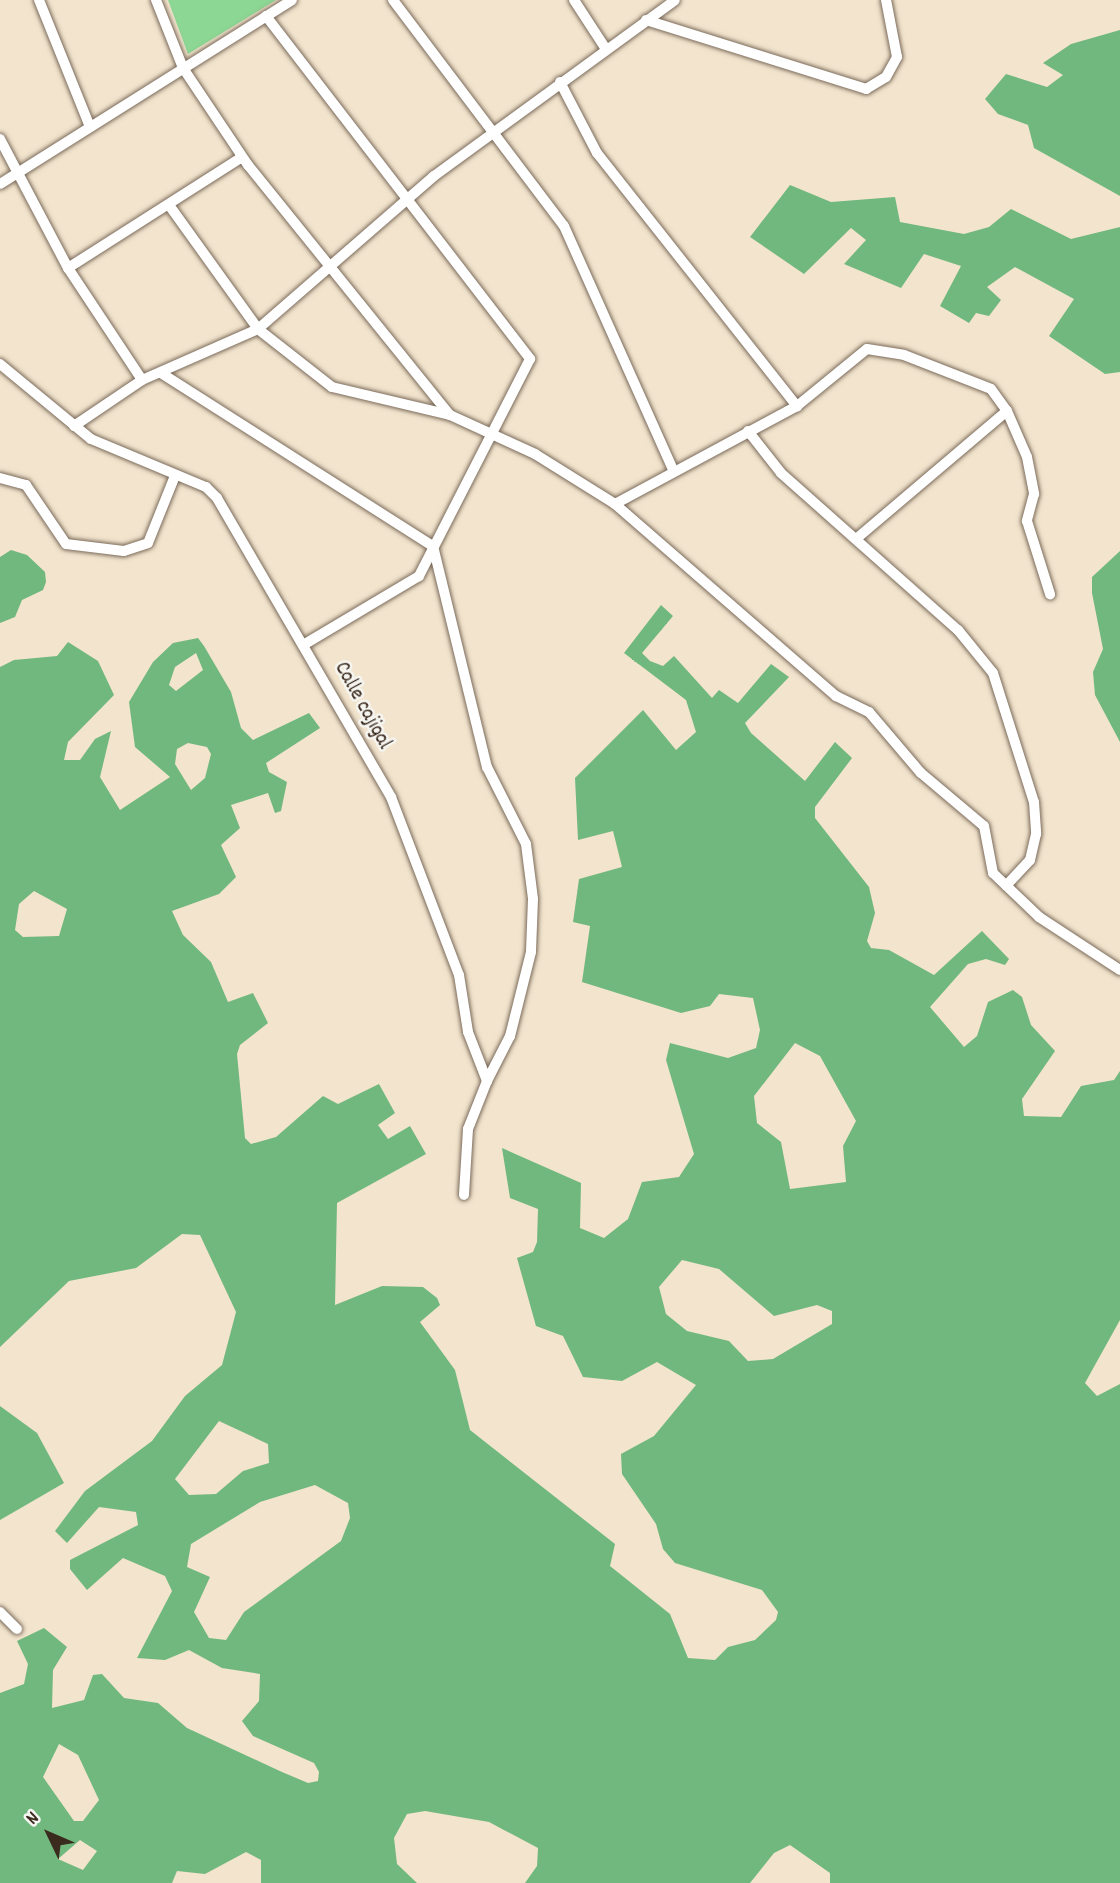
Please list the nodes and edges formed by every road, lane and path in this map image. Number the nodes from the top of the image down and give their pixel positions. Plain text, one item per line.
1 (39, 0) edge
2 (156, 0) edge
3 (292, 0) edge
4 (393, 0) edge
5 (574, 0) edge
6 (675, 0) edge
7 (886, 0) edge
8 (266, 16) junction
9 (646, 20) junction
10 (606, 49) junction
11 (183, 68) junction
12 (560, 82) junction
13 (90, 127) junction
14 (492, 131) junction
15 (0, 139) edge
16 (242, 157) junction
17 (16, 173) junction
18 (0, 184) edge
19 (409, 197) junction
20 (169, 205) junction
21 (328, 263) junction
22 (68, 268) junction
23 (258, 329) junction
24 (0, 364) edge
25 (161, 373) junction
26 (142, 380) junction
27 (797, 406) junction
28 (1007, 411) junction
29 (450, 415) junction
30 (74, 426) junction
31 (748, 431) junction
32 (488, 436) junction
33 (674, 472) junction
34 (174, 476) junction
35 (0, 478) edge
36 (615, 504) junction
37 (856, 538) junction
38 (433, 546) junction
39 (1050, 594) dead end
40 (305, 644) junction
41 (1006, 886) junction
42 (1120, 970) edge
43 (487, 1081) junction
44 (464, 1195) dead end
45 (0, 1612) edge
46 (17, 1629) dead end

1 - 13 street
2 - 11 street
3 - 8 street
4 - 14 street
5 - 10 street
6 - 9 street
7 - 9 street
8 - 11 street
8 - 19 street
9 - 10 street
10 - 12 street
11 - 13 street
11 - 16 street
12 - 14 street
12 - 27 street
13 - 17 street
14 - 19 street
14 - 33 street
15 - 17 street
16 - 20 street
16 - 21 street
17 - 18 street
17 - 22 street
19 - 21 street
19 - 32 street
20 - 22 street
20 - 23 street
21 - 23 street
21 - 29 street
22 - 26 street
23 - 25 street
23 - 29 street
24 - 30 street, Calle cajigal
25 - 26 street
25 - 38 street
26 - 30 street
27 - 28 street
27 - 31 street
28 - 37 street
28 - 39 street
29 - 32 street
30 - 34 street, Calle cajigal
31 - 33 street
31 - 37 street
32 - 36 street
32 - 38 street
33 - 36 street
34 - 35 street
34 - 40 street, Calle cajigal
36 - 41 street
37 - 41 street
38 - 40 street
38 - 43 street
40 - 43 street, Calle cajigal
41 - 42 street
43 - 44 street
45 - 46 street

